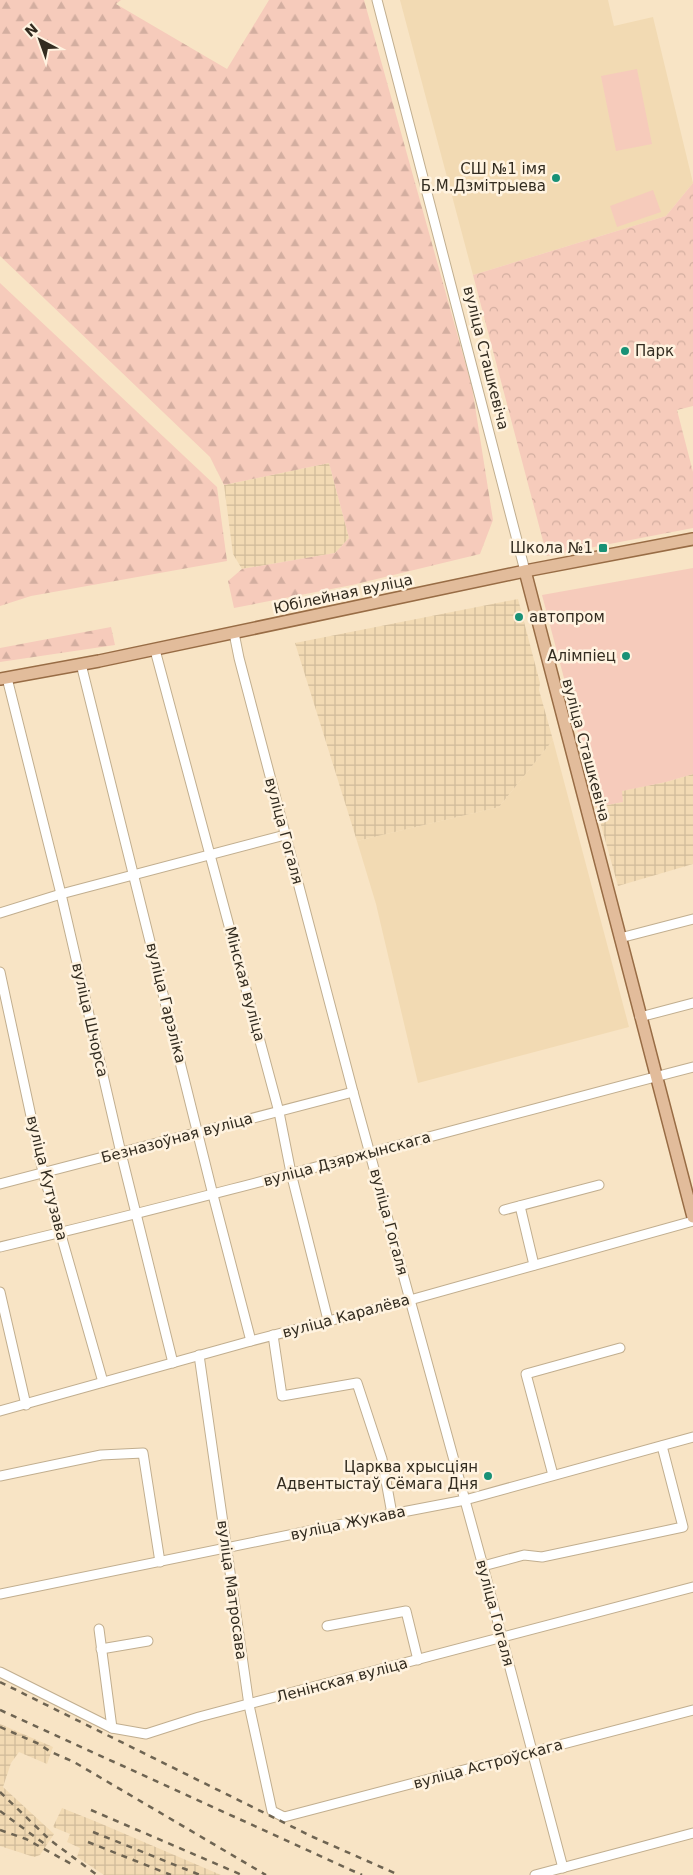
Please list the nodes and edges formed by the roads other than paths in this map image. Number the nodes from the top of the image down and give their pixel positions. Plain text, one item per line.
1 (377, 0) edge
2 (693, 539) edge
3 (525, 571) junction
4 (234, 633) junction
5 (155, 650) junction
6 (81, 664) junction
7 (3, 678) edge
8 (285, 836) junction
9 (211, 854) junction
10 (135, 874) junction
11 (61, 894) junction
12 (0, 913) edge
13 (693, 920) edge
14 (620, 938) junction
15 (0, 972) edge
16 (693, 1003) edge
17 (640, 1017) junction
18 (693, 1068) edge
19 (655, 1077) junction
20 (354, 1092) junction
21 (279, 1112) junction
22 (197, 1133) junction
23 (121, 1153) junction
24 (371, 1153) junction
25 (43, 1172) junction
26 (291, 1173) junction
27 (0, 1184) edge
28 (599, 1185) dead end
29 (213, 1195) junction
30 (520, 1206) junction
31 (504, 1210) dead end
32 (137, 1214) junction
33 (693, 1217) edge
34 (693, 1221) edge
35 (60, 1233) junction
36 (0, 1247) edge
37 (534, 1265) junction
38 (0, 1292) edge
39 (410, 1300) junction
40 (328, 1320) junction
41 (273, 1335) junction
42 (251, 1341) junction
43 (620, 1348) dead end
44 (199, 1355) junction
45 (173, 1363) junction
46 (103, 1382) junction
47 (26, 1405) junction
48 (0, 1411) edge
49 (693, 1437) edge
50 (662, 1446) junction
51 (553, 1475) junction
52 (0, 1476) edge
53 (465, 1500) junction
54 (392, 1514) junction
55 (226, 1548) junction
56 (160, 1562) junction
57 (483, 1566) junction
58 (693, 1587) edge
59 (0, 1594) edge
60 (327, 1626) dead end
61 (99, 1629) dead end
62 (501, 1637) junction
63 (148, 1641) dead end
64 (101, 1649) junction
65 (418, 1660) junction
66 (0, 1672) edge
67 (249, 1705) junction
68 (693, 1710) edge
69 (112, 1728) junction
70 (532, 1752) junction
71 (284, 1817) joint
72 (693, 1834) edge
73 (564, 1868) junction
74 (535, 1875) edge

1 - 3 street, вуліца Сташкевіча
2 - 3 main road, Юбілейная вуліца
3 - 4 main road, Юбілейная вуліца
3 - 14 main road, вуліца Сташкевіча
4 - 5 main road, Юбілейная вуліца
4 - 8 street, вуліца Гогаля
5 - 6 main road, Юбілейная вуліца
5 - 9 street, Мінская вуліца
6 - 7 main road, Юбілейная вуліца
6 - 10 street, вуліца Гарэліка
7 - 11 street, вуліца Шчорса
8 - 9 street
8 - 20 street, вуліца Гогаля
9 - 10 street
9 - 21 street, Мінская вуліца
10 - 11 street
10 - 22 street, вуліца Гарэліка
11 - 12 street
11 - 23 street, вуліца Шчорса
13 - 14 street
14 - 17 main road, вуліца Сташкевіча
15 - 25 street, вуліца Кутузава
16 - 17 street
17 - 19 main road, вуліца Сташкевіча
18 - 19 street, вуліца Дзяржынскага
19 - 24 street, вуліца Дзяржынскага
19 - 33 main road, вуліца Сташкевіча
20 - 21 street, Безназоўная вуліца
20 - 24 street, вуліца Гогаля
21 - 22 street, Безназоўная вуліца
21 - 26 street, Мінская вуліца
22 - 23 street, Безназоўная вуліца
22 - 29 street, вуліца Гарэліка
23 - 25 street, Безназоўная вуліца
23 - 32 street, вуліца Шчорса
24 - 26 street, вуліца Дзяржынскага
24 - 39 street, вуліца Гогаля
25 - 27 street, Безназоўная вуліца
25 - 35 street, вуліца Кутузава
26 - 29 street, вуліца Дзяржынскага
26 - 40 street, Мінская вуліца
28 - 30 street
29 - 32 street, вуліца Дзяржынскага
29 - 42 street, вуліца Гарэліка
30 - 31 street
30 - 37 street
32 - 35 street, вуліца Дзяржынскага
32 - 45 street, вуліца Шчорса
34 - 37 street, вуліца Каралёва
35 - 36 street, вуліца Дзяржынскага
35 - 46 street, вуліца Кутузава
37 - 39 street, вуліца Каралёва
38 - 47 street
39 - 40 street, вуліца Каралёва
39 - 53 street, вуліца Гогаля
40 - 41 street, вуліца Каралёва
41 - 42 street, вуліца Каралёва
41 - 54 street
42 - 44 street, вуліца Каралёва
43 - 51 street
44 - 45 street, вуліца Каралёва
44 - 55 street, вуліца Матросава
45 - 46 street, вуліца Каралёва
46 - 47 street, вуліца Каралёва
47 - 48 street, вуліца Каралёва
49 - 50 street, вуліца Жукава
50 - 51 street, вуліца Жукава
50 - 57 street
51 - 53 street, вуліца Жукава
52 - 56 street
53 - 54 street, вуліца Жукава
53 - 57 street, вуліца Гогаля
54 - 55 street, вуліца Жукава
55 - 56 street, вуліца Жукава
55 - 67 street, вуліца Матросава
56 - 59 street, вуліца Жукава
57 - 62 street, вуліца Гогаля
58 - 62 street, Ленінская вуліца
60 - 65 street
61 - 64 street
62 - 65 street, Ленінская вуліца
62 - 70 street, вуліца Гогаля
63 - 64 street
64 - 69 street
65 - 67 street, Ленінская вуліца
66 - 69 street, Ленінская вуліца
67 - 69 street, Ленінская вуліца
67 - 71 street, вуліца Матросава
68 - 70 street, вуліца Астроўскага
70 - 71 street, вуліца Астроўскага
70 - 73 street, вуліца Гогаля
72 - 73 street
73 - 74 street

